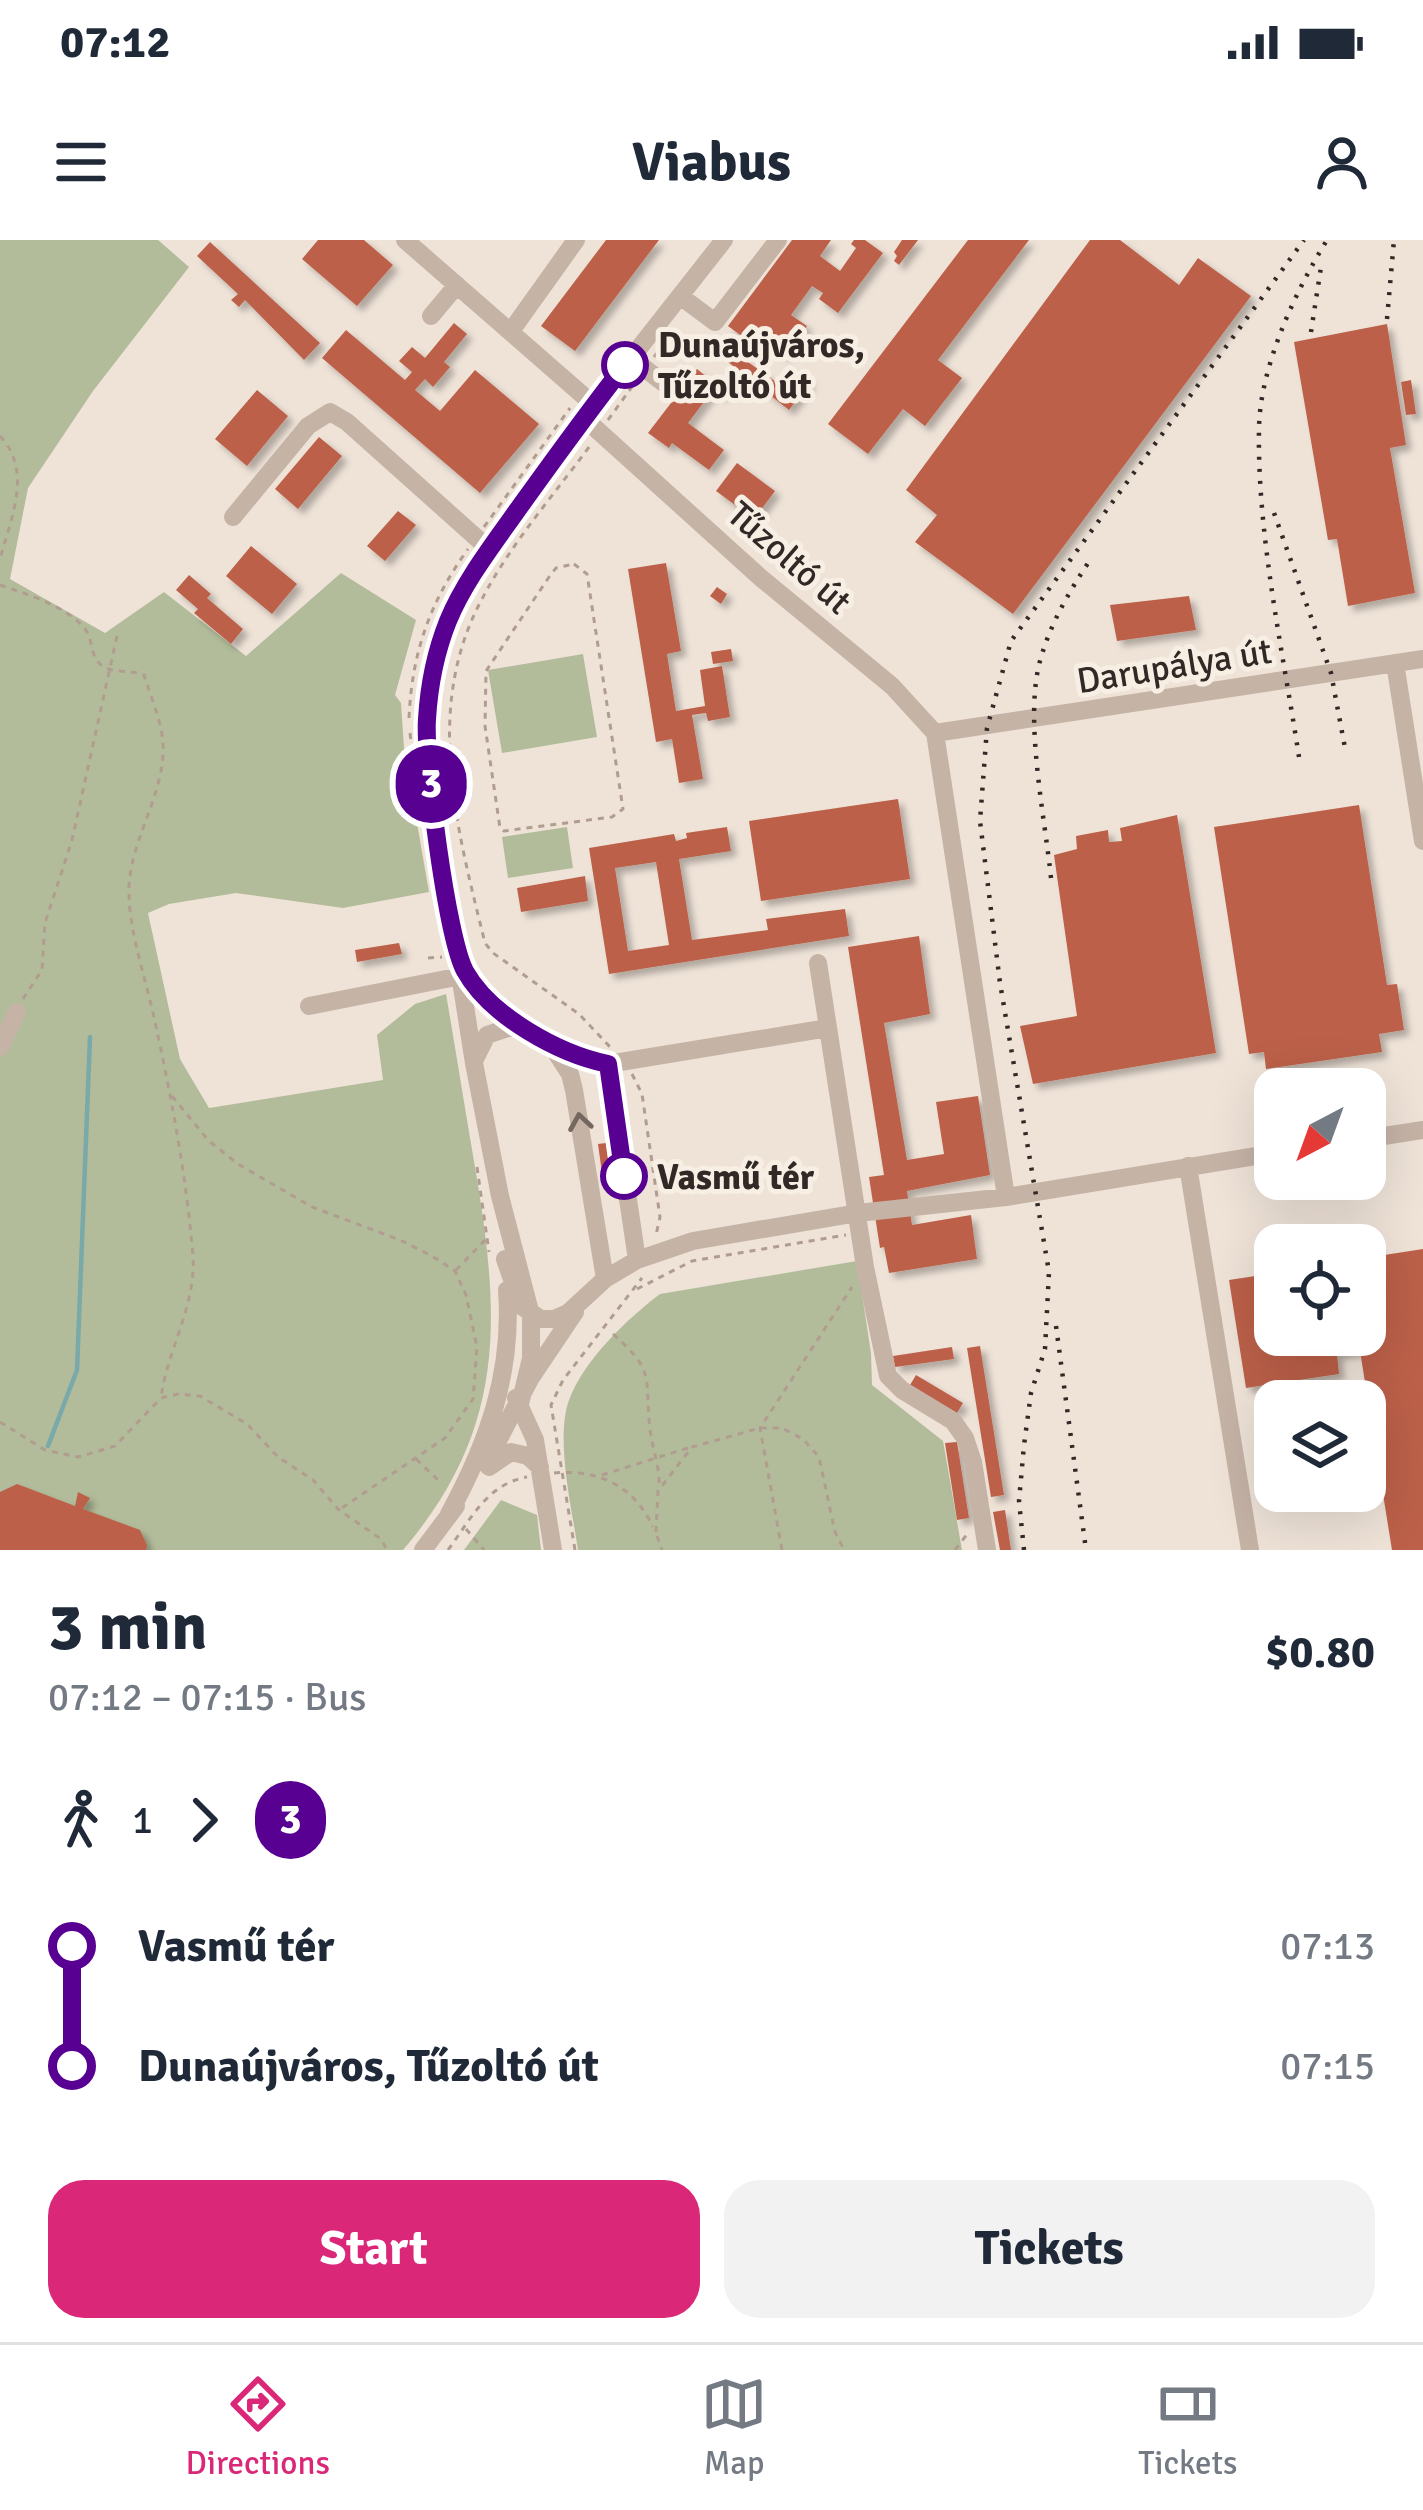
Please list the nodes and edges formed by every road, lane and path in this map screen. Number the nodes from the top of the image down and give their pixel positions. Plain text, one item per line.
1 (405, 240) edge
2 (576, 240) edge
3 (724, 240) edge
4 (778, 240) edge
5 (457, 285) junction
6 (680, 296) junction
7 (431, 316) dead end
8 (511, 331) junction
9 (631, 358) junction
10 (673, 390) dead end
11 (586, 406) junction
12 (599, 432) junction
13 (0, 436) edge
14 (233, 517) dead end
15 (483, 544) junction
16 (0, 559) edge
17 (0, 585) edge
18 (116, 635) dead end
19 (1423, 658) edge
20 (1396, 663) junction
21 (109, 669) junction
22 (935, 733) junction
23 (420, 821) dead end
24 (505, 831) joint
25 (1423, 841) edge
26 (457, 952) junction
27 (428, 958) dead end
28 (818, 963) dead end
29 (454, 978) junction
30 (309, 1006) dead end
31 (17, 1012) joint
32 (528, 1028) junction
33 (828, 1028) junction
34 (548, 1040) junction
35 (0, 1047) edge
36 (615, 1063) junction
37 (474, 1064) junction
38 (170, 1094) junction
39 (1423, 1130) edge
40 (1386, 1136) edge
41 (1254, 1156) edge
42 (476, 1158) dead end
43 (1188, 1166) junction
44 (500, 1196) junction
45 (1006, 1197) junction
46 (860, 1223) junction
47 (488, 1238) junction
48 (644, 1257) junction
49 (498, 1258) junction
50 (865, 1267) junction
51 (455, 1271) junction
52 (605, 1279) junction
53 (635, 1290) junction
54 (585, 1298) junction
55 (530, 1315) junction
56 (614, 1334) dead end
57 (508, 1345) junction
58 (161, 1398) junction
59 (520, 1404) junction
60 (0, 1422) edge
61 (760, 1427) junction
62 (692, 1447) junction
63 (415, 1458) junction
64 (656, 1460) junction
65 (540, 1471) junction
66 (562, 1472) junction
67 (598, 1476) junction
68 (440, 1481) dead end
69 (474, 1482) junction
70 (658, 1490) junction
71 (339, 1510) junction
72 (457, 1521) junction
73 (656, 1532) junction
74 (387, 1550) edge
75 (423, 1550) edge
76 (448, 1550) edge
77 (484, 1550) edge
78 (553, 1550) edge
79 (574, 1550) edge
80 (662, 1550) edge
81 (782, 1550) edge
82 (844, 1550) edge
83 (987, 1550) edge
84 (1250, 1550) edge

1 - 5 street, Tűzoltó út
2 - 8 street
3 - 6 street
4 - 6 street
5 - 7 street
5 - 8 street, Tűzoltó út
6 - 9 street
8 - 11 street, Tűzoltó út
9 - 10 street
9 - 11 street
11 - 12 street, Tűzoltó út
11 - 15 street
11 - 15 path
12 - 22 street, Tűzoltó út
12 - 36 path
13 - 16 path
14 - 15 street
15 - 23 path
15 - 26 street
17 - 21 path
18 - 21 path
19 - 20 street, Darupálya út
20 - 22 street, Darupálya út
20 - 25 street
21 - 31 path
21 - 38 path
22 - 45 street
24 - 24 path
26 - 29 street
26 - 32 street
27 - 29 path
28 - 33 street
29 - 30 street
29 - 37 street
31 - 35 street
32 - 34 street
32 - 37 street
33 - 36 street
33 - 46 street
34 - 36 street
52 -> 34 street
36 - 48 street
36 - 48 path
37 - 44 street
38 - 51 path
38 - 58 path
39 - 40 street
41 - 43 street
42 - 47 path
43 - 45 street
43 - 84 street
44 - 49 street
44 - 55 street
45 - 46 street
46 - 48 street
46 - 50 street
46 - 53 path
47 - 49 path
47 - 51 path
48 - 52 street
48 - 53 path
49 - 55 street
49 - 57 street
50 - 61 path
50 - 83 street
51 - 63 path
52 - 54 street
53 - 66 path
54 - 55 street
54 - 59 street
55 - 59 street
56 - 64 path
57 - 59 street
57 - 72 street
58 - 60 path
58 - 71 path
59 - 65 street
59 - 69 street
61 - 62 path
61 - 81 path
61 - 82 path
62 - 64 path
62 - 70 path
63 - 68 path
63 - 71 path
64 - 67 path
64 - 70 path
65 - 69 street
65 - 72 path
65 - 78 street
66 - 67 path
66 - 79 path
67 - 73 path
69 - 72 street
70 - 73 path
71 - 74 path
72 - 75 street
72 - 76 path
72 - 77 path
73 - 80 path

